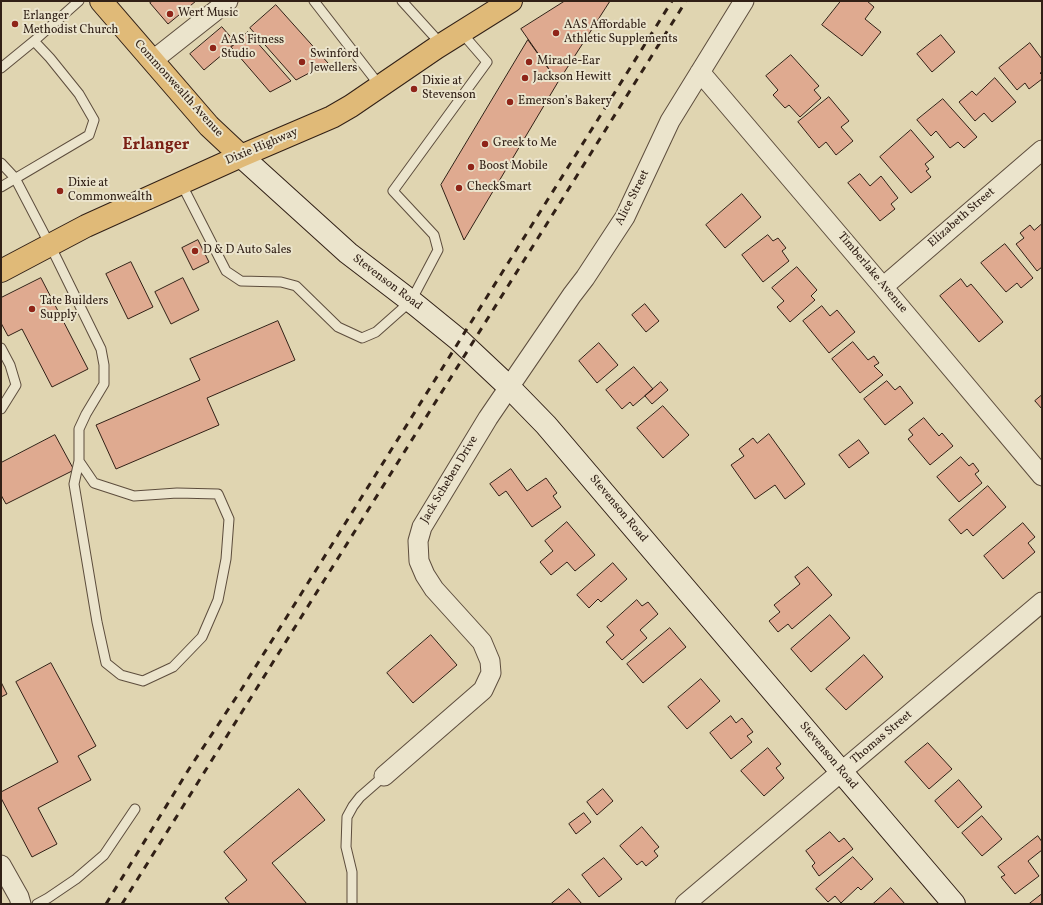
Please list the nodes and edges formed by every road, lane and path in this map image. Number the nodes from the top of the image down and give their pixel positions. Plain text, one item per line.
1 (79, 1) edge
2 (101, 1) edge
3 (228, 1) edge
4 (314, 1) edge
5 (402, 1) edge
6 (511, 1) edge
7 (744, 1) edge
8 (461, 32) junction
9 (34, 41) junction
10 (441, 44) junction
11 (152, 61) junction
12 (1, 68) edge
13 (700, 72) junction
14 (380, 86) junction
15 (1042, 150) edge
16 (241, 156) junction
17 (1, 163) edge
18 (15, 178) junction
19 (181, 183) junction
20 (1, 187) edge
21 (50, 245) junction
22 (1, 271) edge
23 (883, 287) junction
24 (411, 301) junction
25 (1, 348) edge
26 (509, 386) junction
27 (1, 409) edge
28 (78, 461) junction
29 (1042, 476) edge
30 (1042, 602) edge
31 (842, 772) junction
32 (384, 776) joint
33 (135, 809) dead end
34 (1, 865) edge
35 (21, 904) edge
36 (37, 904) edge
37 (352, 904) edge
38 (685, 904) edge
39 (954, 904) edge

1 - 9 lane
2 - 11 main road, Commonwealth Avenue
3 - 11 street
4 - 14 lane
5 - 10 lane
6 - 8 main road, Dixie Highway
7 - 13 street, Alice Street
8 - 10 main road, Dixie Highway
8 - 24 lane
9 - 12 lane
9 - 18 lane
10 - 14 main road, Dixie Highway
11 - 16 main road, Commonwealth Avenue
13 - 23 street, Timberlake Avenue
13 - 26 street, Alice Street
14 - 16 main road, Dixie Highway
15 - 23 street, Elizabeth Street
16 - 19 main road, Dixie Highway
16 - 24 main road, Stevenson Road
17 - 18 lane
18 - 20 lane
18 - 21 lane
19 - 21 main road, Dixie Highway
19 - 24 lane
21 - 22 main road, Dixie Highway
21 - 28 lane
23 - 29 street, Timberlake Avenue
24 - 26 main road, Stevenson Road
25 - 27 lane
26 - 31 main road, Stevenson Road
26 - 32 street, Jack Scheben Drive
28 - 28 lane
30 - 31 street, Thomas Street
31 - 38 street, Thomas Street
31 - 39 main road, Stevenson Road
32 - 37 lane
33 - 36 lane
34 - 35 street

